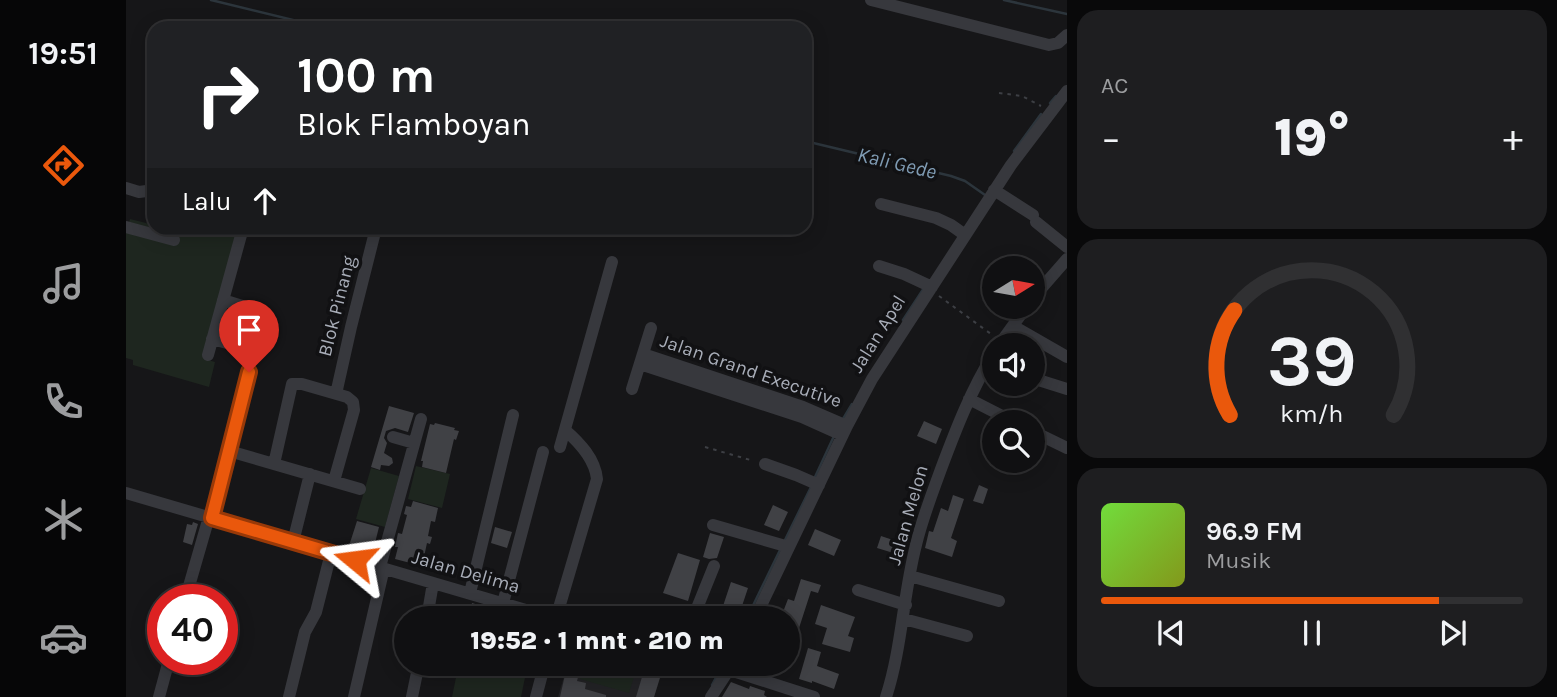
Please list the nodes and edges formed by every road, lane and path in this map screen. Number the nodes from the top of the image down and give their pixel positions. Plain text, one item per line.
1 (871, 0) edge
2 (1067, 35) edge
3 (1067, 91) edge
4 (999, 93) dead end
5 (1058, 108) edge
6 (126, 188) edge
7 (995, 190) junction
8 (147, 191) edge
9 (881, 204) dead end
10 (126, 227) edge
11 (147, 233) edge
12 (156, 235) edge
13 (241, 235) edge
14 (374, 235) edge
15 (965, 235) junction
16 (174, 240) dead end
17 (1067, 247) edge
18 (1067, 259) edge
19 (612, 262) dead end
20 (879, 265) dead end
21 (1045, 284) edge
22 (931, 288) junction
23 (223, 300) junction
24 (252, 309) dead end
25 (1018, 319) edge
26 (1013, 326) junction
27 (651, 328) dead end
28 (987, 333) edge
29 (1008, 333) edge
30 (212, 339) junction
31 (242, 346) dead end
32 (208, 355) dead end
33 (1067, 357) edge
34 (641, 359) junction
35 (249, 372) dead end
36 (982, 378) edge
37 (1045, 382) edge
38 (632, 389) dead end
39 (1067, 390) edge
40 (336, 394) junction
41 (969, 399) junction
42 (991, 410) edge
43 (513, 415) dead end
44 (421, 419) dead end
45 (565, 430) junction
46 (844, 431) junction
47 (393, 437) dead end
48 (1045, 437) edge
49 (414, 443) junction
50 (705, 446) dead end
51 (560, 447) dead end
52 (1067, 448) edge
53 (229, 451) junction
54 (543, 452) dead end
55 (274, 464) junction
56 (765, 464) joint
57 (310, 474) junction
58 (334, 481) junction
59 (814, 483) junction
60 (360, 489) dead end
61 (126, 493) edge
62 (210, 518) junction
63 (713, 525) dead end
64 (293, 542) junction
65 (789, 547) junction
66 (331, 553) junction
67 (714, 566) dead end
68 (382, 568) junction
69 (910, 576) junction
70 (433, 583) junction
71 (191, 584) edge
72 (858, 590) dead end
73 (470, 593) junction
74 (999, 601) dead end
75 (503, 603) junction
76 (905, 605) junction
77 (429, 606) edge
78 (513, 606) edge
79 (558, 606) edge
80 (697, 606) edge
81 (761, 606) edge
82 (904, 619) junction
83 (967, 636) dead end
84 (165, 675) edge
85 (416, 676) edge
86 (542, 676) edge
87 (718, 676) edge
88 (752, 676) edge
89 (159, 697) edge
90 (289, 697) edge
91 (354, 697) edge
92 (412, 697) edge
93 (536, 697) edge
94 (711, 697) edge
95 (814, 697) edge
96 (886, 697) edge

1 - 2 street
3 - 5 street, Jalan Apel
4 - 5 path
5 - 7 street, Jalan Apel
6 - 8 street
7 - 15 street, Jalan Apel
7 - 17 street
9 - 15 street
10 - 11 street
12 - 16 street
13 - 23 street
14 - 40 street, Blok Pinang
15 - 22 street, Jalan Apel
18 - 21 street
19 - 45 street
20 - 22 street
22 - 28 path
22 - 46 street, Jalan Apel
23 - 24 street
23 - 30 street
25 - 26 street
26 - 29 street
26 - 33 street
27 - 34 street, Jalan Grand Executive
30 - 31 street
30 - 32 street
34 - 38 street, Jalan Grand Executive
34 - 46 street, Jalan Grand Executive
35 - 53 street
36 - 41 street, Jalan Melon
37 - 39 street
40 - 55 street
40 - 58 street
41 - 42 street
41 - 69 street, Jalan Melon
43 - 73 street
44 - 49 street
45 - 51 street
45 - 79 street
46 - 59 street, Jalan Apel
47 - 49 street
48 - 52 street
49 - 68 street
50 - 56 path
53 - 55 street
53 - 62 street
54 - 75 street
55 - 57 street
56 - 59 street
57 - 58 street
57 - 64 street
58 - 60 street
59 - 65 street, Jalan Apel
61 - 62 street, Jalan Delima
62 - 64 street, Jalan Delima
62 - 71 street
63 - 65 street
64 - 66 street, Jalan Delima
65 - 81 street, Jalan Apel
66 - 68 street, Jalan Delima
66 - 90 street
67 - 80 street
68 - 70 street, Jalan Delima
68 - 91 street
69 - 74 street
69 - 76 street, Jalan Melon
70 - 73 street, Jalan Delima
70 - 77 street
72 - 76 street
73 - 75 street, Jalan Delima
75 - 78 street, Jalan Delima
76 - 82 street, Jalan Melon
82 - 83 street
82 - 96 street, Jalan Melon
84 - 89 street
85 - 92 street
86 - 93 street
87 - 94 street
88 - 95 street

